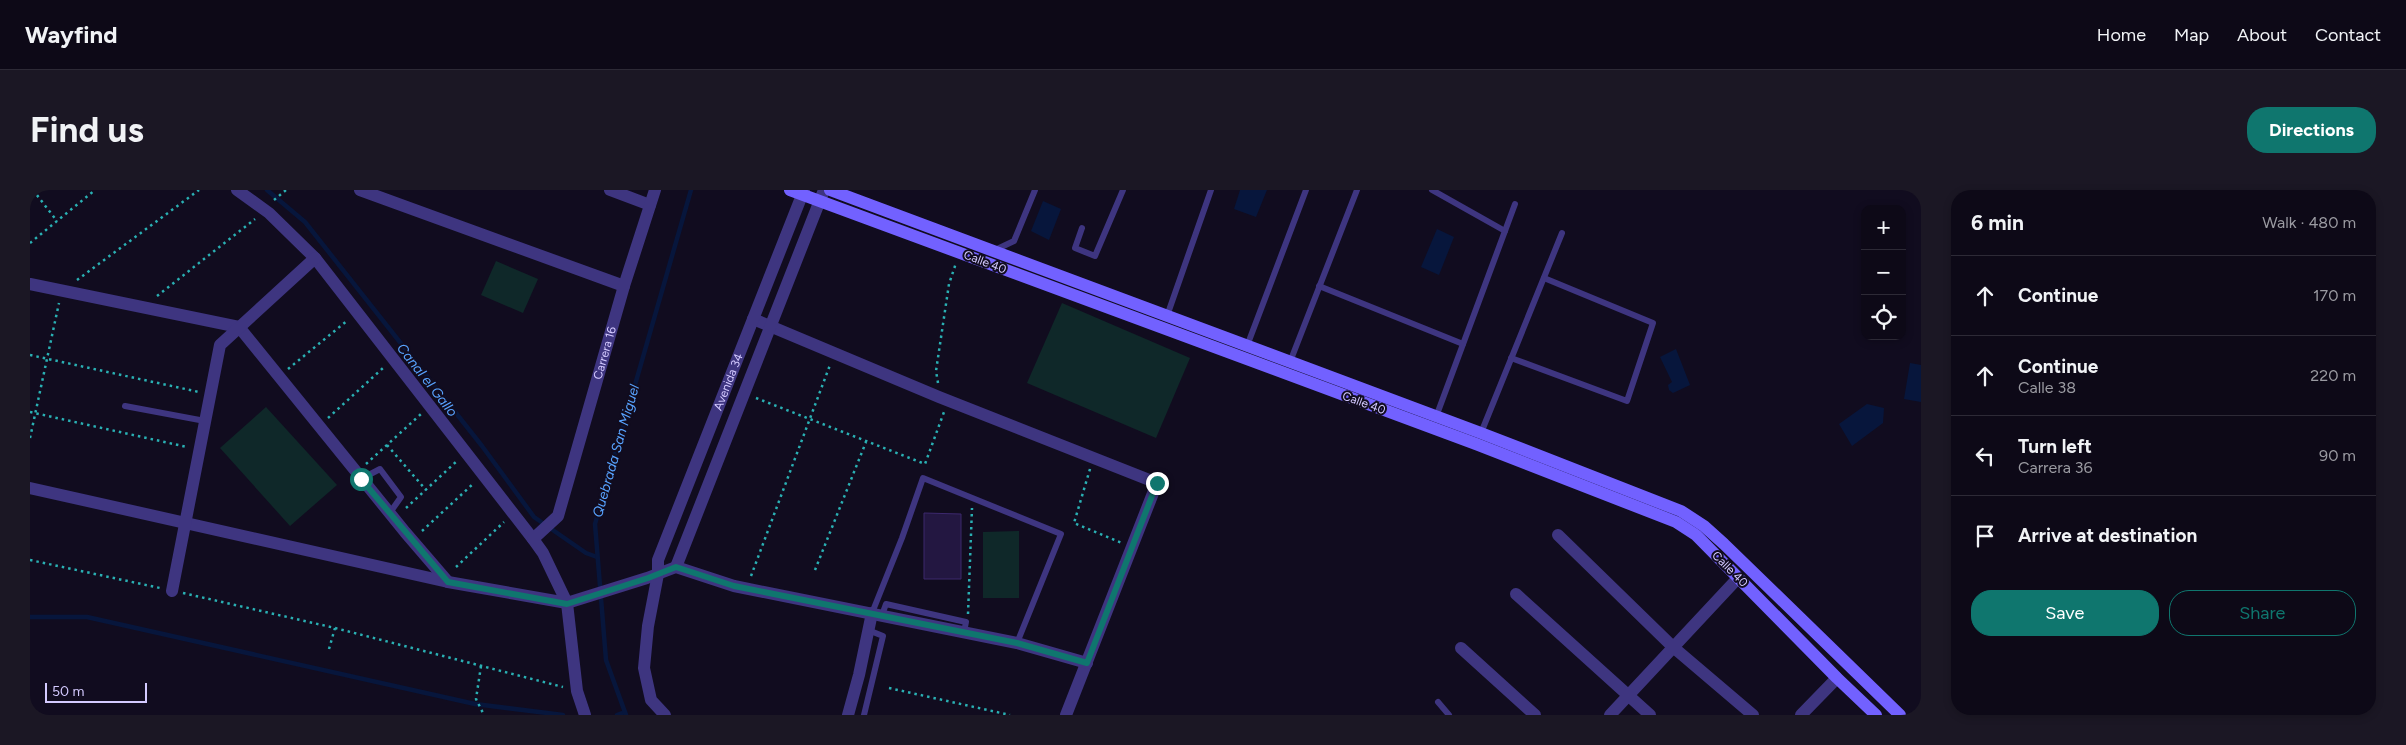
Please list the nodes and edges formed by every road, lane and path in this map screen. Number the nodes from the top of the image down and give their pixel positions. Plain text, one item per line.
1 (33, 190) edge
2 (95, 190) edge
3 (199, 190) edge
4 (237, 190) edge
5 (286, 190) edge
6 (360, 190) edge
7 (610, 190) edge
8 (655, 190) edge
9 (830, 190) edge
10 (1035, 190) edge
11 (1123, 190) edge
12 (1211, 190) edge
13 (1306, 190) edge
14 (1357, 190) edge
15 (1432, 190) edge
16 (799, 192) edge
17 (822, 195) edge
18 (271, 203) dead end
19 (1515, 204) dead end
20 (650, 206) junction
21 (261, 214) dead end
22 (57, 221) junction
23 (1082, 228) dead end
24 (1505, 232) junction
25 (1562, 233) dead end
26 (964, 239) junction
27 (30, 243) edge
28 (995, 250) junction
29 (959, 252) junction
30 (315, 258) junction
31 (990, 264) junction
32 (1544, 278) junction
33 (30, 284) edge
34 (71, 284) dead end
35 (624, 286) junction
36 (1319, 286) junction
37 (1107, 293) junction
38 (150, 302) dead end
39 (59, 303) dead end
40 (1103, 306) junction
41 (1168, 316) junction
42 (350, 319) dead end
43 (753, 319) junction
44 (239, 327) junction
45 (769, 327) junction
46 (1463, 344) junction
47 (1244, 352) junction
48 (30, 355) edge
49 (1512, 358) junction
50 (47, 359) junction
51 (831, 362) dead end
52 (387, 364) dead end
53 (1287, 368) junction
54 (285, 372) dead end
55 (199, 392) dead end
56 (750, 395) dead end
57 (943, 402) junction
58 (125, 406) dead end
59 (424, 411) dead end
60 (30, 412) edge
61 (35, 414) junction
62 (1436, 417) junction
63 (810, 419) junction
64 (205, 421) junction
65 (325, 421) dead end
66 (30, 438) edge
67 (1479, 439) junction
68 (866, 442) junction
69 (387, 445) junction
70 (190, 448) dead end
71 (459, 458) dead end
72 (1091, 466) dead end
73 (362, 473) junction
74 (476, 481) dead end
75 (30, 488) edge
76 (426, 490) junction
77 (972, 508) dead end
78 (403, 511) dead end
79 (389, 514) junction
80 (506, 520) dead end
81 (185, 524) junction
82 (422, 531) dead end
83 (538, 535) junction
84 (1558, 535) dead end
85 (1125, 544) dead end
86 (30, 560) edge
87 (456, 567) dead end
88 (676, 567) junction
89 (816, 570) dead end
90 (653, 576) junction
91 (751, 577) dead end
92 (1738, 578) junction
93 (448, 582) junction
94 (172, 591) junction
95 (1516, 594) dead end
96 (572, 602) junction
97 (877, 614) junction
98 (968, 614) dead end
99 (335, 628) junction
100 (868, 630) junction
101 (1017, 643) junction
102 (1673, 646) junction
103 (1461, 648) dead end
104 (329, 649) dead end
105 (1087, 663) junction
106 (482, 666) junction
107 (1837, 678) junction
108 (889, 688) dead end
109 (577, 693) junction
110 (1628, 696) junction
111 (1438, 702) dead end
112 (484, 715) edge
113 (585, 715) edge
114 (665, 715) edge
115 (848, 715) edge
116 (864, 715) edge
117 (1010, 715) edge
118 (1066, 715) edge
119 (1449, 715) edge
120 (1535, 715) edge
121 (1610, 715) edge
122 (1650, 715) edge
123 (1753, 715) edge
124 (1801, 715) edge
125 (1876, 715) edge
126 (1900, 715) edge

1 - 22 path
2 - 22 path
3 - 34 path
4 - 30 street
5 - 18 path
6 - 35 street
7 - 20 street
8 - 20 street, Carrera 16
9 - 26 main road, Calle 40
10 - 28 lane
11 - 23 lane
12 - 41 lane
13 - 47 lane
14 - 36 lane
15 - 24 lane
16 - 17 main road, Calle 40
16 - 43 street, Avenida 34
17 - 29 main road, Calle 40
17 - 45 street, Avenida 34
19 - 24 lane
20 - 35 street, Carrera 16
21 - 38 path
22 - 27 path
24 - 46 lane
25 - 32 lane
26 - 28 main road, Calle 40
26 - 29 main road
28 - 31 main road
28 - 37 main road, Calle 40
29 - 31 main road, Calle 40
29 - 57 path
30 - 44 street
30 - 83 street
31 - 40 main road, Calle 40
32 - 49 lane
32 - 49 lane
33 - 44 street
35 - 83 street, Carrera 16
36 - 46 lane
36 - 53 lane
37 - 40 main road
37 - 41 main road, Calle 40
39 - 50 path
40 - 47 main road, Calle 40
41 - 47 main road, Calle 40
42 - 54 path
43 - 45 street
43 - 90 street, Avenida 34
44 - 64 street
44 - 73 street
45 - 57 street
45 - 88 street, Avenida 34
46 - 62 lane
47 - 53 main road, Calle 40
48 - 50 path
49 - 67 lane
50 - 55 path
50 - 61 path
51 - 63 path
52 - 65 path
53 - 62 main road, Calle 40
53 - 67 main road, Calle 40
56 - 63 path
57 - 68 path
57 - 105 street
58 - 64 lane
59 - 69 path
60 - 61 path
61 - 66 path
61 - 70 path
62 - 67 main road, Calle 40
63 - 68 path
63 - 91 path
64 - 81 street
67 - 92 main road, Calle 40
67 - 126 main road, Calle 40
68 - 89 path
69 - 73 path
69 - 76 path
71 - 76 path
72 - 85 path
73 - 79 street
73 - 79 lane
74 - 82 path
75 - 81 street
76 - 78 path
77 - 98 path
79 - 93 street
80 - 87 path
81 - 93 street
81 - 94 street
83 - 96 street
84 - 102 street
86 - 94 path
88 - 90 street
88 - 97 street
90 - 96 street
90 - 114 street, Avenida 34
92 - 102 street
92 - 107 main road, Calle 40
93 - 96 street
94 - 99 path
95 - 110 street
96 - 109 street
97 - 100 street
97 - 101 street
97 - 101 lane
99 - 104 path
99 - 106 path
100 - 115 street
100 - 116 lane
101 - 105 street
102 - 110 street
102 - 123 street
103 - 120 street
105 - 118 street
106 - 109 path
106 - 112 path
107 - 124 street
107 - 125 main road, Calle 40
108 - 117 path
109 - 113 street
110 - 121 street
110 - 122 street
111 - 119 lane

